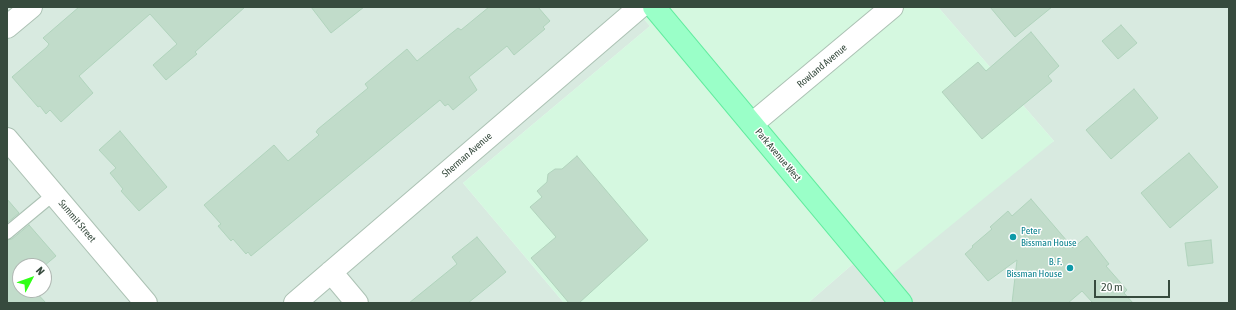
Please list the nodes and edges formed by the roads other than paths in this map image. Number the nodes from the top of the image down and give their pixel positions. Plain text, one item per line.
1 (31, 7) edge
2 (640, 7) edge
3 (654, 7) edge
4 (892, 7) edge
5 (7, 27) edge
6 (752, 124) junction
7 (7, 139) edge
8 (54, 194) junction
9 (7, 233) edge
10 (331, 272) junction
11 (146, 303) edge
12 (294, 303) edge
13 (357, 303) edge
14 (901, 303) edge

1 - 5 street
2 - 10 street, Sherman Avenue
3 - 6 main road, Park Avenue West
4 - 6 street, Rowland Avenue
6 - 14 main road, Park Avenue West
7 - 8 street, Summit Street
8 - 9 lane
8 - 11 street, Summit Street
10 - 12 street, Sherman Avenue
10 - 13 street

